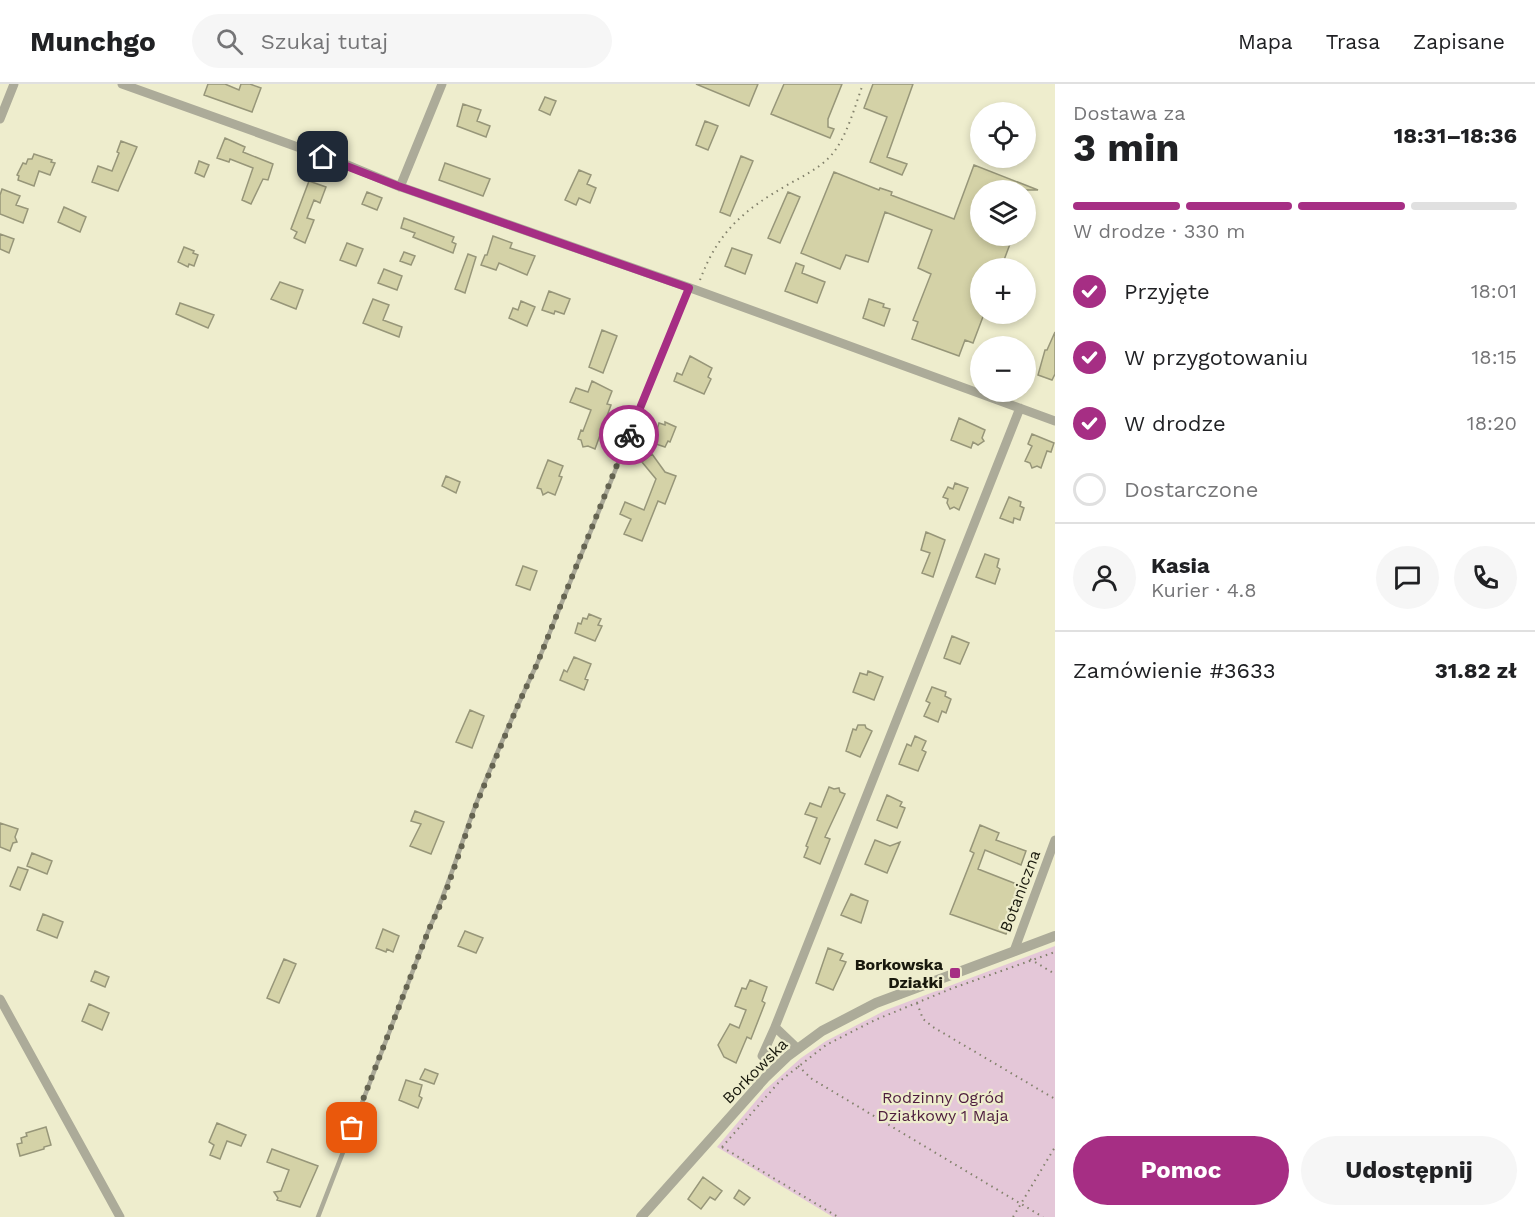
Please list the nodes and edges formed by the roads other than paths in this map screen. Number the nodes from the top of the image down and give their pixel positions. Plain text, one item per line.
1 (14, 84) edge
2 (122, 84) edge
3 (442, 84) edge
4 (0, 119) edge
5 (400, 187) junction
6 (692, 289) junction
7 (1020, 408) junction
8 (1055, 421) edge
9 (1055, 840) edge
10 (1055, 936) edge
11 (1014, 951) junction
12 (0, 999) edge
13 (775, 1027) junction
14 (797, 1048) junction
15 (762, 1056) dead end
16 (120, 1217) edge
17 (318, 1217) edge
18 (641, 1217) edge

1 - 4 street
2 - 5 street
3 - 5 street
5 - 6 street
6 - 7 street
6 - 17 lane
7 - 8 street
7 - 13 street
9 - 11 street, Botaniczna
10 - 11 street, Borkowska
11 - 14 street, Borkowska
12 - 16 street
13 - 14 street
13 - 15 street
14 - 18 street, Borkowska

